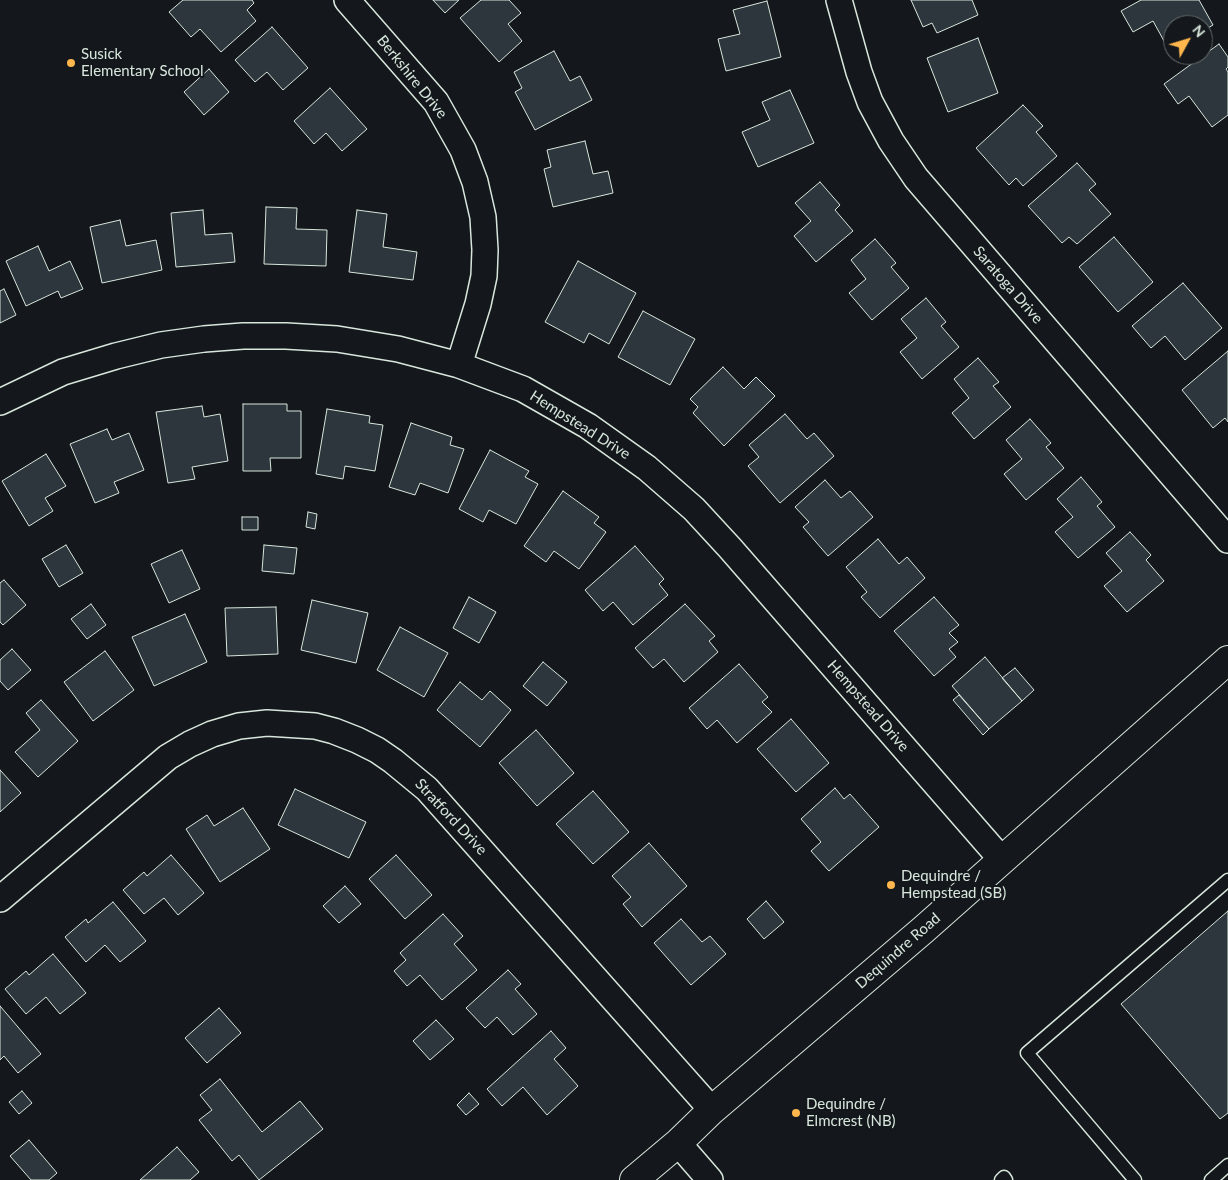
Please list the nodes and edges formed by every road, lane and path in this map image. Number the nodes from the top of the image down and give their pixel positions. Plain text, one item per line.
1 (347, 0) edge
2 (838, 0) edge
3 (459, 365) junction
4 (0, 402) edge
5 (1228, 540) edge
6 (1228, 660) edge
7 (1002, 860) junction
8 (1228, 880) edge
9 (0, 899) edge
10 (712, 1110) junction
11 (678, 1143) junction
12 (1228, 1165) edge
13 (634, 1180) edge
14 (710, 1180) edge
15 (1001, 1180) edge
16 (1006, 1180) edge
17 (1135, 1180) edge
18 (1211, 1180) edge

1 - 3 street, Berkshire Drive
2 - 5 street, Saratoga Drive
3 - 4 street, Hempstead Drive
3 - 7 street, Hempstead Drive
6 - 7 main road, Dequindre Road
7 - 10 main road, Dequindre Road
8 - 17 lane
9 - 10 street, Stratford Drive
10 - 11 main road, Dequindre Road
11 - 13 main road, Dequindre Road
11 - 14 street
12 - 18 lane
15 - 16 lane

